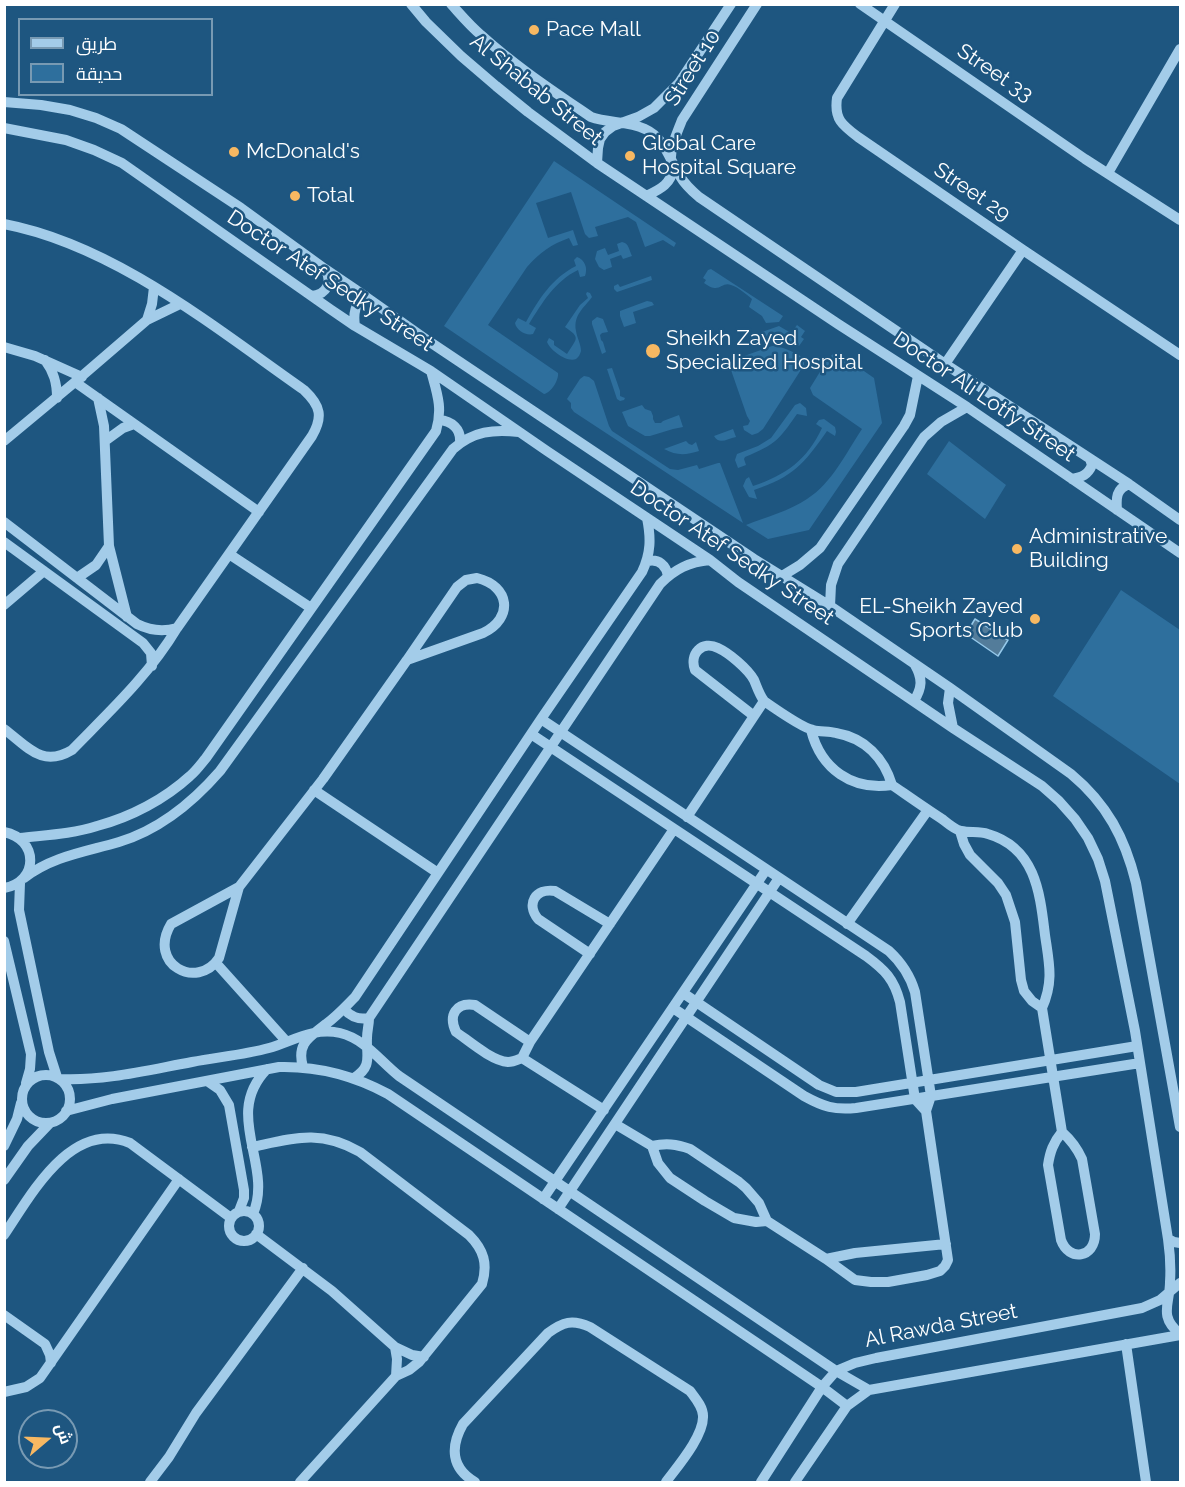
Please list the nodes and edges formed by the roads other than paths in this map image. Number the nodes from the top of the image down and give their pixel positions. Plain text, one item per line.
1 (411, 4) edge
2 (451, 4) edge
3 (462, 4) edge
4 (731, 4) edge
5 (757, 4) edge
6 (860, 4) edge
7 (895, 4) edge
8 (464, 17) junction
9 (884, 21) junction
10 (1180, 50) edge
11 (4, 102) edge
12 (621, 123) junction
13 (4, 128) edge
14 (670, 158) junction
15 (597, 163) junction
16 (1108, 173) junction
17 (646, 196) junction
18 (1180, 220) edge
19 (4, 224) edge
20 (1023, 250) junction
21 (325, 269) junction
22 (154, 287) junction
23 (312, 296) junction
24 (365, 296) junction
25 (180, 304) junction
26 (147, 320) junction
27 (355, 326) junction
28 (4, 347) edge
29 (1180, 355) edge
30 (44, 360) junction
31 (945, 364) junction
32 (432, 371) junction
33 (918, 376) junction
34 (78, 380) junction
35 (57, 398) junction
36 (98, 398) junction
37 (967, 407) junction
38 (439, 420) junction
39 (134, 424) junction
40 (521, 433) junction
41 (4, 441) edge
42 (105, 441) junction
43 (460, 442) junction
44 (1090, 459) junction
45 (1072, 479) junction
46 (1129, 484) junction
47 (1117, 510) junction
48 (259, 512) junction
49 (647, 518) junction
50 (1180, 520) edge
51 (4, 522) edge
52 (4, 542) edge
53 (109, 546) junction
54 (1180, 553) edge
55 (230, 554) junction
56 (710, 560) junction
57 (648, 561) junction
58 (45, 571) junction
59 (668, 576) junction
60 (782, 576) junction
61 (77, 578) junction
62 (4, 605) edge
63 (830, 606) junction
64 (311, 608) junction
65 (127, 617) junction
66 (177, 628) junction
67 (134, 629) junction
68 (407, 660) junction
69 (913, 663) junction
70 (152, 666) junction
71 (950, 688) junction
72 (764, 701) junction
73 (914, 701) junction
74 (754, 716) junction
75 (541, 719) junction
76 (953, 728) junction
77 (4, 729) edge
78 (811, 730) junction
79 (561, 732) junction
80 (531, 734) junction
81 (551, 748) junction
82 (892, 785) junction
83 (314, 790) junction
84 (928, 810) junction
85 (687, 817) junction
86 (674, 829) junction
87 (960, 831) junction
88 (4, 832) edge
89 (20, 838) junction
90 (766, 870) junction
91 (438, 873) junction
92 (779, 878) junction
93 (22, 880) junction
94 (757, 884) junction
95 (239, 887) junction
96 (4, 888) edge
97 (770, 892) junction
98 (610, 924) junction
99 (847, 924) junction
100 (4, 940) edge
101 (590, 954) junction
102 (216, 963) junction
103 (682, 993) junction
104 (696, 1002) junction
105 (673, 1008) junction
106 (1042, 1008) junction
107 (344, 1009) junction
108 (687, 1017) junction
109 (369, 1018) junction
110 (314, 1032) junction
111 (285, 1041) junction
112 (530, 1042) junction
113 (1137, 1046) junction
114 (367, 1047) junction
115 (522, 1058) junction
116 (1050, 1060) junction
117 (1140, 1063) junction
118 (303, 1067) junction
119 (267, 1069) junction
120 (1053, 1077) junction
121 (58, 1078) junction
122 (354, 1078) junction
123 (928, 1080) junction
124 (207, 1081) junction
125 (913, 1082) junction
126 (26, 1084) junction
127 (931, 1096) junction
128 (915, 1099) junction
129 (21, 1102) junction
130 (603, 1110) junction
131 (926, 1110) junction
132 (66, 1111) junction
133 (50, 1123) junction
134 (615, 1124) junction
135 (1180, 1127) edge
136 (249, 1128) junction
137 (234, 1131) junction
138 (1062, 1132) junction
139 (4, 1146) edge
140 (652, 1146) junction
141 (252, 1147) junction
142 (179, 1179) junction
143 (4, 1180) edge
144 (555, 1181) junction
145 (570, 1191) junction
146 (543, 1199) junction
147 (558, 1209) junction
148 (235, 1214) junction
149 (253, 1214) junction
150 (767, 1221) junction
151 (256, 1234) junction
152 (4, 1235) edge
153 (1168, 1239) junction
154 (1180, 1243) edge
155 (946, 1244) junction
156 (826, 1259) junction
157 (303, 1268) junction
158 (1180, 1283) edge
159 (1170, 1292) junction
160 (4, 1315) edge
161 (1180, 1334) edge
162 (66, 1340) junction
163 (45, 1344) junction
164 (1126, 1344) junction
165 (395, 1347) junction
166 (424, 1357) junction
167 (51, 1363) junction
168 (836, 1371) junction
169 (396, 1376) junction
170 (822, 1387) junction
171 (869, 1390) junction
172 (4, 1392) edge
173 (847, 1406) junction
174 (150, 1482) edge
175 (300, 1482) edge
176 (474, 1482) edge
177 (666, 1482) edge
178 (761, 1482) edge
179 (795, 1482) edge
180 (1146, 1482) edge

1 - 15 street, Al Shabab Street
2 - 8 street, Al Shabab Street
3 - 8 street
4 - 12 street, Street 10
5 - 14 street, Street 10
6 - 9 street, Street 33
7 - 9 street, Street 29
8 - 12 street, Al Shabab Street
9 - 16 street, Street 33
9 - 20 street, Street 29
10 - 16 street
11 - 21 street, Doctor Atef Sedky Street
12 - 14 street, Al Shabab Street
12 - 15 street
13 - 23 street, Doctor Atef Sedky Street
14 - 17 street
14 - 31 street, Doctor Ali Lotfy Street
15 - 17 street, Al Shabab Street
16 - 18 street, Street 33
17 - 33 street, Doctor Ali Lotfy Street
19 - 22 street
20 - 29 street, Street 29
20 - 31 street
21 - 23 street
21 - 24 street, Doctor Atef Sedky Street
22 - 25 street
22 - 26 street
23 - 27 street, Doctor Atef Sedky Street
24 - 27 street
24 - 60 street, Doctor Atef Sedky Street
25 - 26 street
25 - 48 street
26 - 34 street
27 - 32 street, Doctor Atef Sedky Street
28 - 30 street
30 - 34 street
30 - 35 street
31 - 44 street, Doctor Ali Lotfy Street
32 - 38 street
32 - 40 street, Doctor Atef Sedky Street
33 - 37 street, Doctor Ali Lotfy Street
33 - 60 street
34 - 35 street
34 - 36 street
35 - 41 street
36 - 39 street
36 - 42 street
37 - 45 street, Doctor Ali Lotfy Street
37 - 63 street
38 - 43 street
38 - 64 street
39 - 42 street
39 - 48 street
40 - 43 street
40 - 49 street, Doctor Atef Sedky Street
42 - 53 street
43 - 93 street
44 - 45 street
44 - 46 street, Doctor Ali Lotfy Street
45 - 47 street, Doctor Ali Lotfy Street
46 - 47 street
46 - 50 street, Doctor Ali Lotfy Street
47 - 54 street, Doctor Ali Lotfy Street
48 - 55 street
49 - 56 street, Doctor Atef Sedky Street
49 - 57 street
51 - 61 street
52 - 58 street
53 - 61 street
53 - 65 street
55 - 64 street
55 - 66 street
56 - 59 street
56 - 73 street, Doctor Atef Sedky Street
57 - 59 street
57 - 75 street
58 - 62 street
58 - 67 street
59 - 79 street
60 - 63 street, Doctor Atef Sedky Street
61 - 65 street
63 - 69 street, Doctor Atef Sedky Street
64 - 89 street
65 - 67 street
66 - 67 street
66 - 70 street
67 - 70 street
68 - 68 street
68 - 83 street
69 - 71 street, Doctor Atef Sedky Street
69 - 73 street
70 - 77 street
71 - 76 street
71 - 135 street, Doctor Atef Sedky Street
72 - 74 street
72 - 74 street
72 - 78 street
73 - 76 street, Doctor Atef Sedky Street
74 - 85 street
75 - 79 street
75 - 80 street
76 - 113 street, Doctor Atef Sedky Street
78 - 82 street
78 - 82 street
79 - 81 street
79 - 85 street
80 - 81 street
80 - 91 street
81 - 86 street
81 - 109 street
82 - 84 street
83 - 91 street
83 - 95 street
84 - 87 street
84 - 99 street
85 - 90 street
86 - 94 street
86 - 98 street
87 - 106 street
87 - 106 street
88 - 89 street
89 - 93 street
90 - 92 street
90 - 94 street
91 - 107 street
92 - 97 street
92 - 99 street
93 - 96 street
93 - 121 street
94 - 97 street
94 - 103 street
95 - 102 street
95 - 102 street
97 - 104 street
97 - 125 street
98 - 101 street
98 - 101 street
99 - 123 street
100 - 126 street
101 - 112 street
102 - 111 street
103 - 104 street
103 - 105 street
104 - 108 street
104 - 125 street
105 - 108 street
105 - 130 street
106 - 116 street
107 - 109 street
107 - 110 street
108 - 128 street
108 - 134 street
109 - 114 street
110 - 111 street
110 - 114 street
110 - 118 street
111 - 121 street
112 - 115 street
112 - 115 street
113 - 116 street
113 - 117 street, Doctor Atef Sedky Street
114 - 122 street
114 - 144 street
115 - 130 street
116 - 120 street
116 - 123 street
117 - 120 street
117 - 153 street, Doctor Atef Sedky Street
118 - 119 street
118 - 122 street
119 - 124 street
119 - 136 street
120 - 127 street
120 - 138 street
121 - 126 street
121 - 132 street
122 - 146 street
123 - 125 street
123 - 127 street
124 - 132 street
124 - 137 street
125 - 128 street
126 - 129 street
127 - 128 street
127 - 131 street
128 - 131 street
129 - 133 street
129 - 139 street
130 - 144 street
131 - 155 street
132 - 133 street
133 - 143 street
134 - 140 street
134 - 145 street
136 - 137 street
136 - 141 street
137 - 148 street
138 - 138 street
140 - 150 street
140 - 150 street
141 - 149 street
141 - 166 street
142 - 148 street
142 - 152 street
142 - 162 street
144 - 145 street
144 - 146 street
145 - 147 street
145 - 168 street
146 - 147 street
147 - 170 street
148 - 149 street
148 - 151 street
149 - 151 street
150 - 156 street
151 - 157 street
153 - 154 street
153 - 159 street, Doctor Atef Sedky Street
155 - 156 street
155 - 156 street
157 - 165 street
157 - 174 street
158 - 159 street, Al Rawda Street
159 - 161 street, Doctor Atef Sedky Street
159 - 168 street, Al Rawda Street
160 - 163 street
161 - 164 street
162 - 163 street
162 - 167 street
163 - 167 street
164 - 171 street
164 - 180 street
165 - 166 street
165 - 169 street
166 - 169 street
167 - 172 street
168 - 170 street, Al Rawda Street
168 - 171 street
169 - 175 street
170 - 173 street
170 - 178 street, Al Rawda Street
171 - 173 street
173 - 179 street
176 - 177 street

